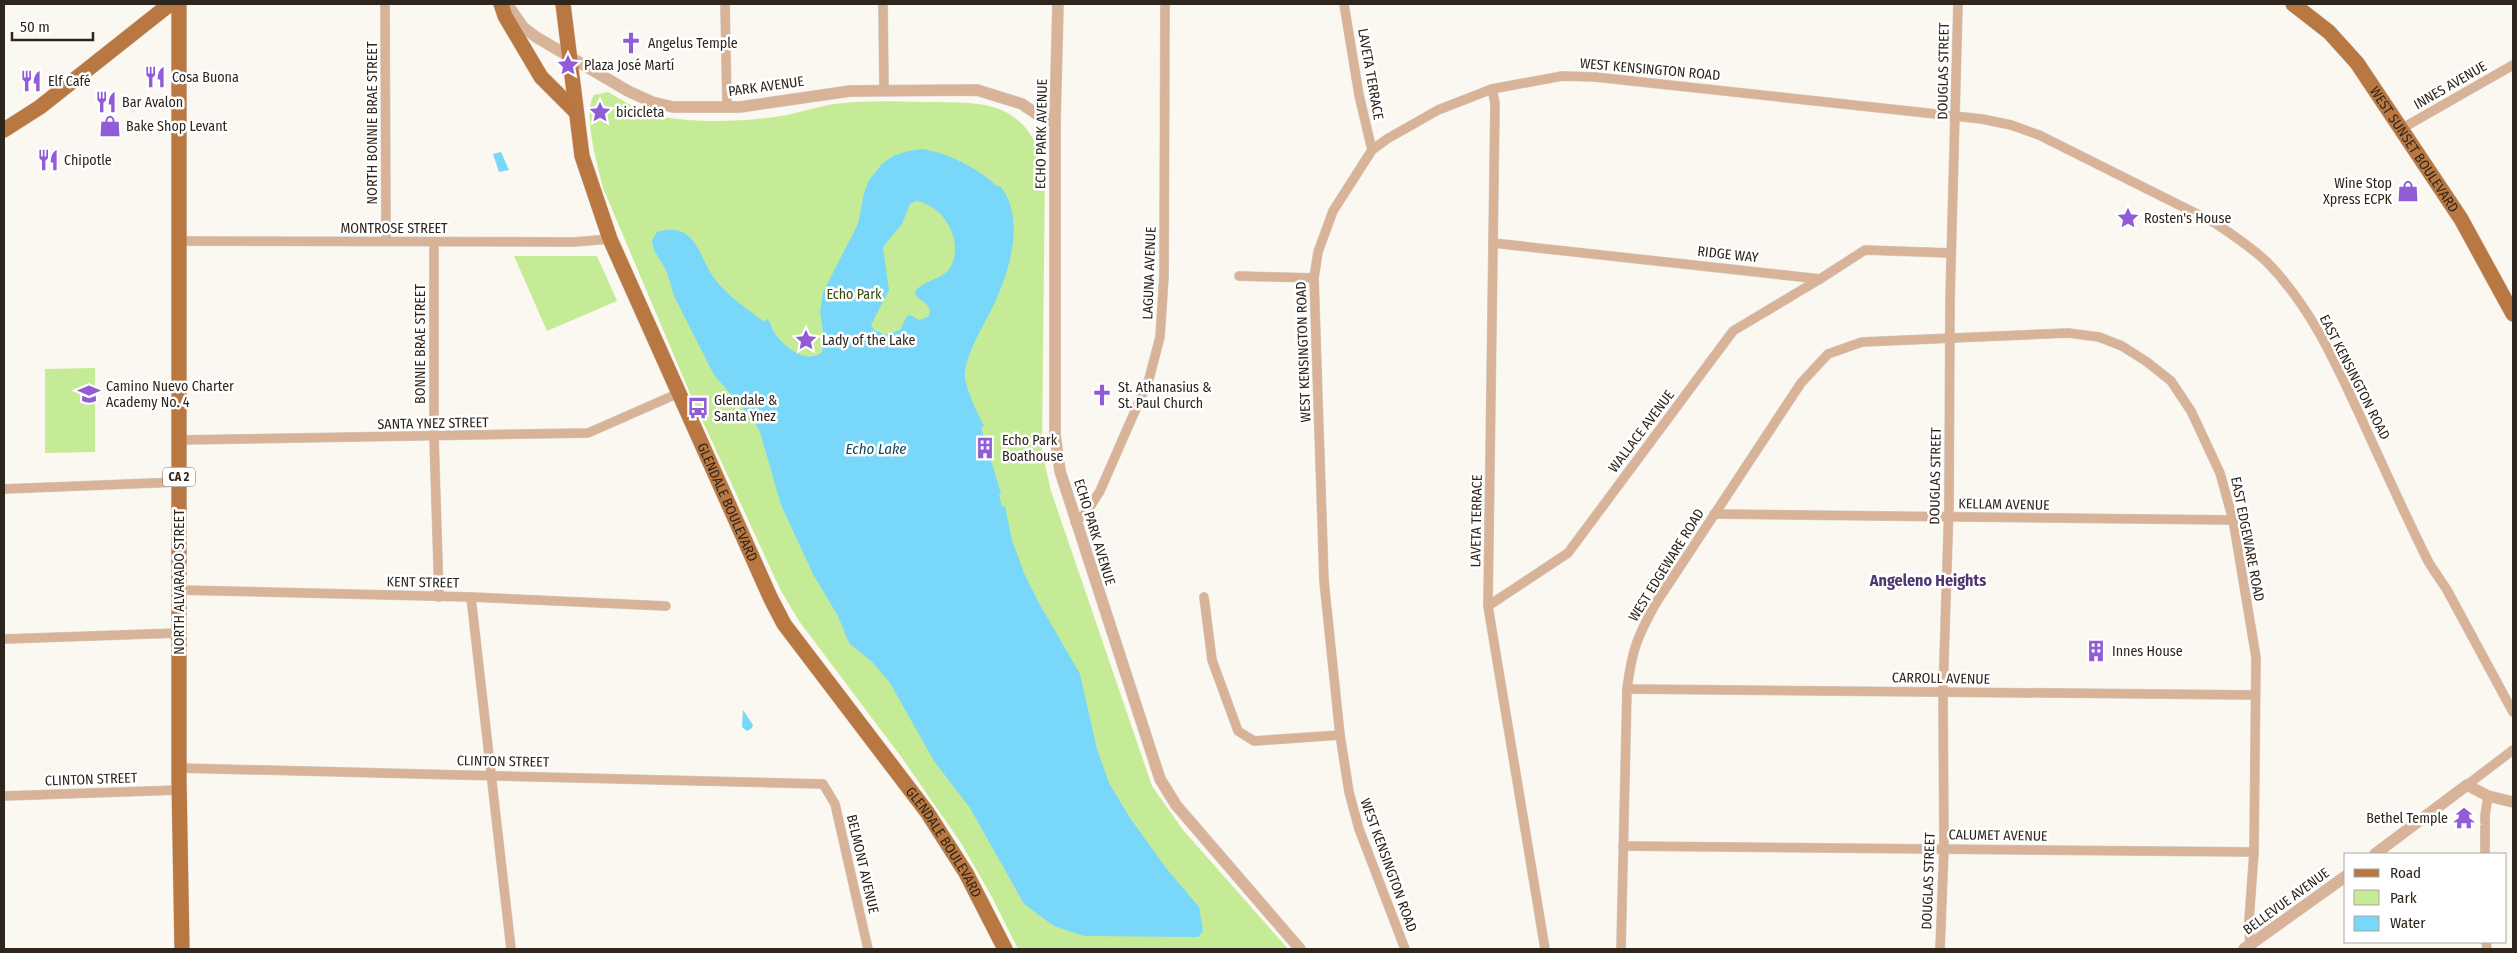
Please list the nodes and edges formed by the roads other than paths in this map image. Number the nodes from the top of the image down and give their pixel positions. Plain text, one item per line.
1 (170, 4) edge
2 (179, 4) edge
3 (385, 4) edge
4 (501, 4) edge
5 (507, 4) edge
6 (563, 4) edge
7 (725, 4) edge
8 (884, 4) edge
9 (1058, 4) edge
10 (1165, 4) edge
11 (1344, 4) edge
12 (1958, 4) edge
13 (2293, 4) edge
14 (569, 57) junction
15 (2513, 65) edge
16 (1492, 89) junction
17 (884, 90) junction
18 (727, 108) junction
19 (576, 112) junction
20 (1956, 115) junction
21 (1055, 122) junction
22 (2401, 129) junction
23 (4, 130) edge
24 (1372, 150) junction
25 (610, 238) junction
26 (178, 241) junction
27 (386, 242) junction
28 (434, 242) junction
29 (1493, 243) junction
30 (1951, 254) junction
31 (1239, 276) dead end
32 (1314, 278) junction
33 (1820, 279) junction
34 (2513, 314) edge
35 (1950, 338) junction
36 (679, 393) junction
37 (434, 437) junction
38 (179, 440) junction
39 (179, 482) junction
40 (4, 489) edge
41 (1714, 514) junction
42 (1948, 516) junction
43 (2233, 520) junction
44 (1075, 522) junction
45 (178, 590) junction
46 (438, 596) junction
47 (470, 597) junction
48 (1204, 598) dead end
49 (666, 606) dead end
50 (1488, 606) junction
51 (179, 633) junction
52 (4, 639) edge
53 (1627, 689) junction
54 (1943, 692) junction
55 (2255, 695) junction
56 (2513, 712) edge
57 (1340, 734) junction
58 (2513, 750) edge
59 (178, 768) junction
60 (491, 775) junction
61 (2467, 785) junction
62 (826, 787) joint
63 (179, 790) junction
64 (4, 796) edge
65 (2488, 796) junction
66 (2513, 802) edge
67 (1623, 846) junction
68 (1944, 849) junction
69 (2254, 852) junction
70 (2376, 853) edge
71 (2486, 853) edge
72 (2344, 877) edge
73 (2248, 948) edge
74 (182, 949) edge
75 (510, 949) edge
76 (868, 949) edge
77 (1004, 949) edge
78 (1300, 949) edge
79 (1405, 949) edge
80 (1545, 949) edge
81 (1621, 949) edge
82 (1940, 949) edge

1 - 23 main road
2 - 26 main road, NORTH ALVARADO STREET / CA 2
3 - 27 street, NORTH BONNIE BRAE STREET
4 - 19 main road
5 - 14 street, PARK AVENUE
6 - 14 main road, GLENDALE BOULEVARD
7 - 18 street
8 - 17 street
9 - 21 street, ECHO PARK AVENUE
10 - 44 street, LAGUNA AVENUE
11 - 24 street, LAVETA TERRACE
12 - 20 street, DOUGLAS STREET
13 - 22 main road, WEST SUNSET BOULEVARD
14 - 18 street, PARK AVENUE
14 - 19 main road, GLENDALE BOULEVARD
15 - 22 street, INNES AVENUE
16 - 20 street, WEST KENSINGTON ROAD
16 - 24 street, WEST KENSINGTON ROAD
16 - 29 street, LAVETA TERRACE
17 - 18 street, PARK AVENUE
17 - 21 street, PARK AVENUE
19 - 25 main road, GLENDALE BOULEVARD
20 - 30 street, DOUGLAS STREET
20 - 56 street, EAST KENSINGTON ROAD
21 - 44 street, ECHO PARK AVENUE
22 - 34 main road, WEST SUNSET BOULEVARD
24 - 32 street, WEST KENSINGTON ROAD
25 - 28 street, MONTROSE STREET
25 - 36 main road, GLENDALE BOULEVARD
26 - 27 street, MONTROSE STREET
26 - 38 main road, NORTH ALVARADO STREET / CA 2
27 - 28 street, MONTROSE STREET
28 - 37 street, BONNIE BRAE STREET
29 - 33 street, RIDGE WAY
29 - 50 street, LAVETA TERRACE
30 - 33 street
30 - 35 street, DOUGLAS STREET
31 - 32 street
32 - 57 street, WEST KENSINGTON ROAD
33 - 50 street, WALLACE AVENUE
35 - 41 street, WEST EDGEWARE ROAD
35 - 42 street, DOUGLAS STREET
35 - 43 street, EAST EDGEWARE ROAD
36 - 37 street, SANTA YNEZ STREET
36 - 77 main road, GLENDALE BOULEVARD
37 - 38 street, SANTA YNEZ STREET
37 - 46 street, BONNIE BRAE STREET
38 - 39 main road, NORTH ALVARADO STREET / CA 2
39 - 40 street
39 - 45 main road, NORTH ALVARADO STREET / CA 2
41 - 42 street, KELLAM AVENUE
41 - 53 street, WEST EDGEWARE ROAD
42 - 43 street, KELLAM AVENUE
42 - 54 street, DOUGLAS STREET
43 - 55 street, EAST EDGEWARE ROAD
44 - 78 street, ECHO PARK AVENUE
45 - 46 street, KENT STREET
45 - 51 main road, NORTH ALVARADO STREET / CA 2
46 - 47 street, KENT STREET
47 - 49 street, KENT STREET
47 - 60 street
48 - 57 street
50 - 80 street, LAVETA TERRACE
51 - 52 street
51 - 59 main road, NORTH ALVARADO STREET / CA 2
53 - 54 street, CARROLL AVENUE
53 - 67 street, WEST EDGEWARE ROAD
54 - 55 street, CARROLL AVENUE
54 - 68 street, DOUGLAS STREET
55 - 69 street, EAST EDGEWARE ROAD
57 - 79 street, WEST KENSINGTON ROAD
58 - 61 street
59 - 60 street, CLINTON STREET
59 - 63 main road, NORTH ALVARADO STREET / CA 2
60 - 62 street, CLINTON STREET
60 - 75 street
61 - 65 street
61 - 70 street
62 - 76 street, BELMONT AVENUE
63 - 64 street, CLINTON STREET
63 - 74 main road, NORTH ALVARADO STREET / CA 2
65 - 66 street
65 - 71 street
67 - 68 street, CALUMET AVENUE
67 - 81 street, WEST EDGEWARE ROAD
68 - 69 street, CALUMET AVENUE
68 - 82 street, DOUGLAS STREET
69 - 73 street, EAST EDGEWARE ROAD
72 - 73 street, BELLEVUE AVENUE

